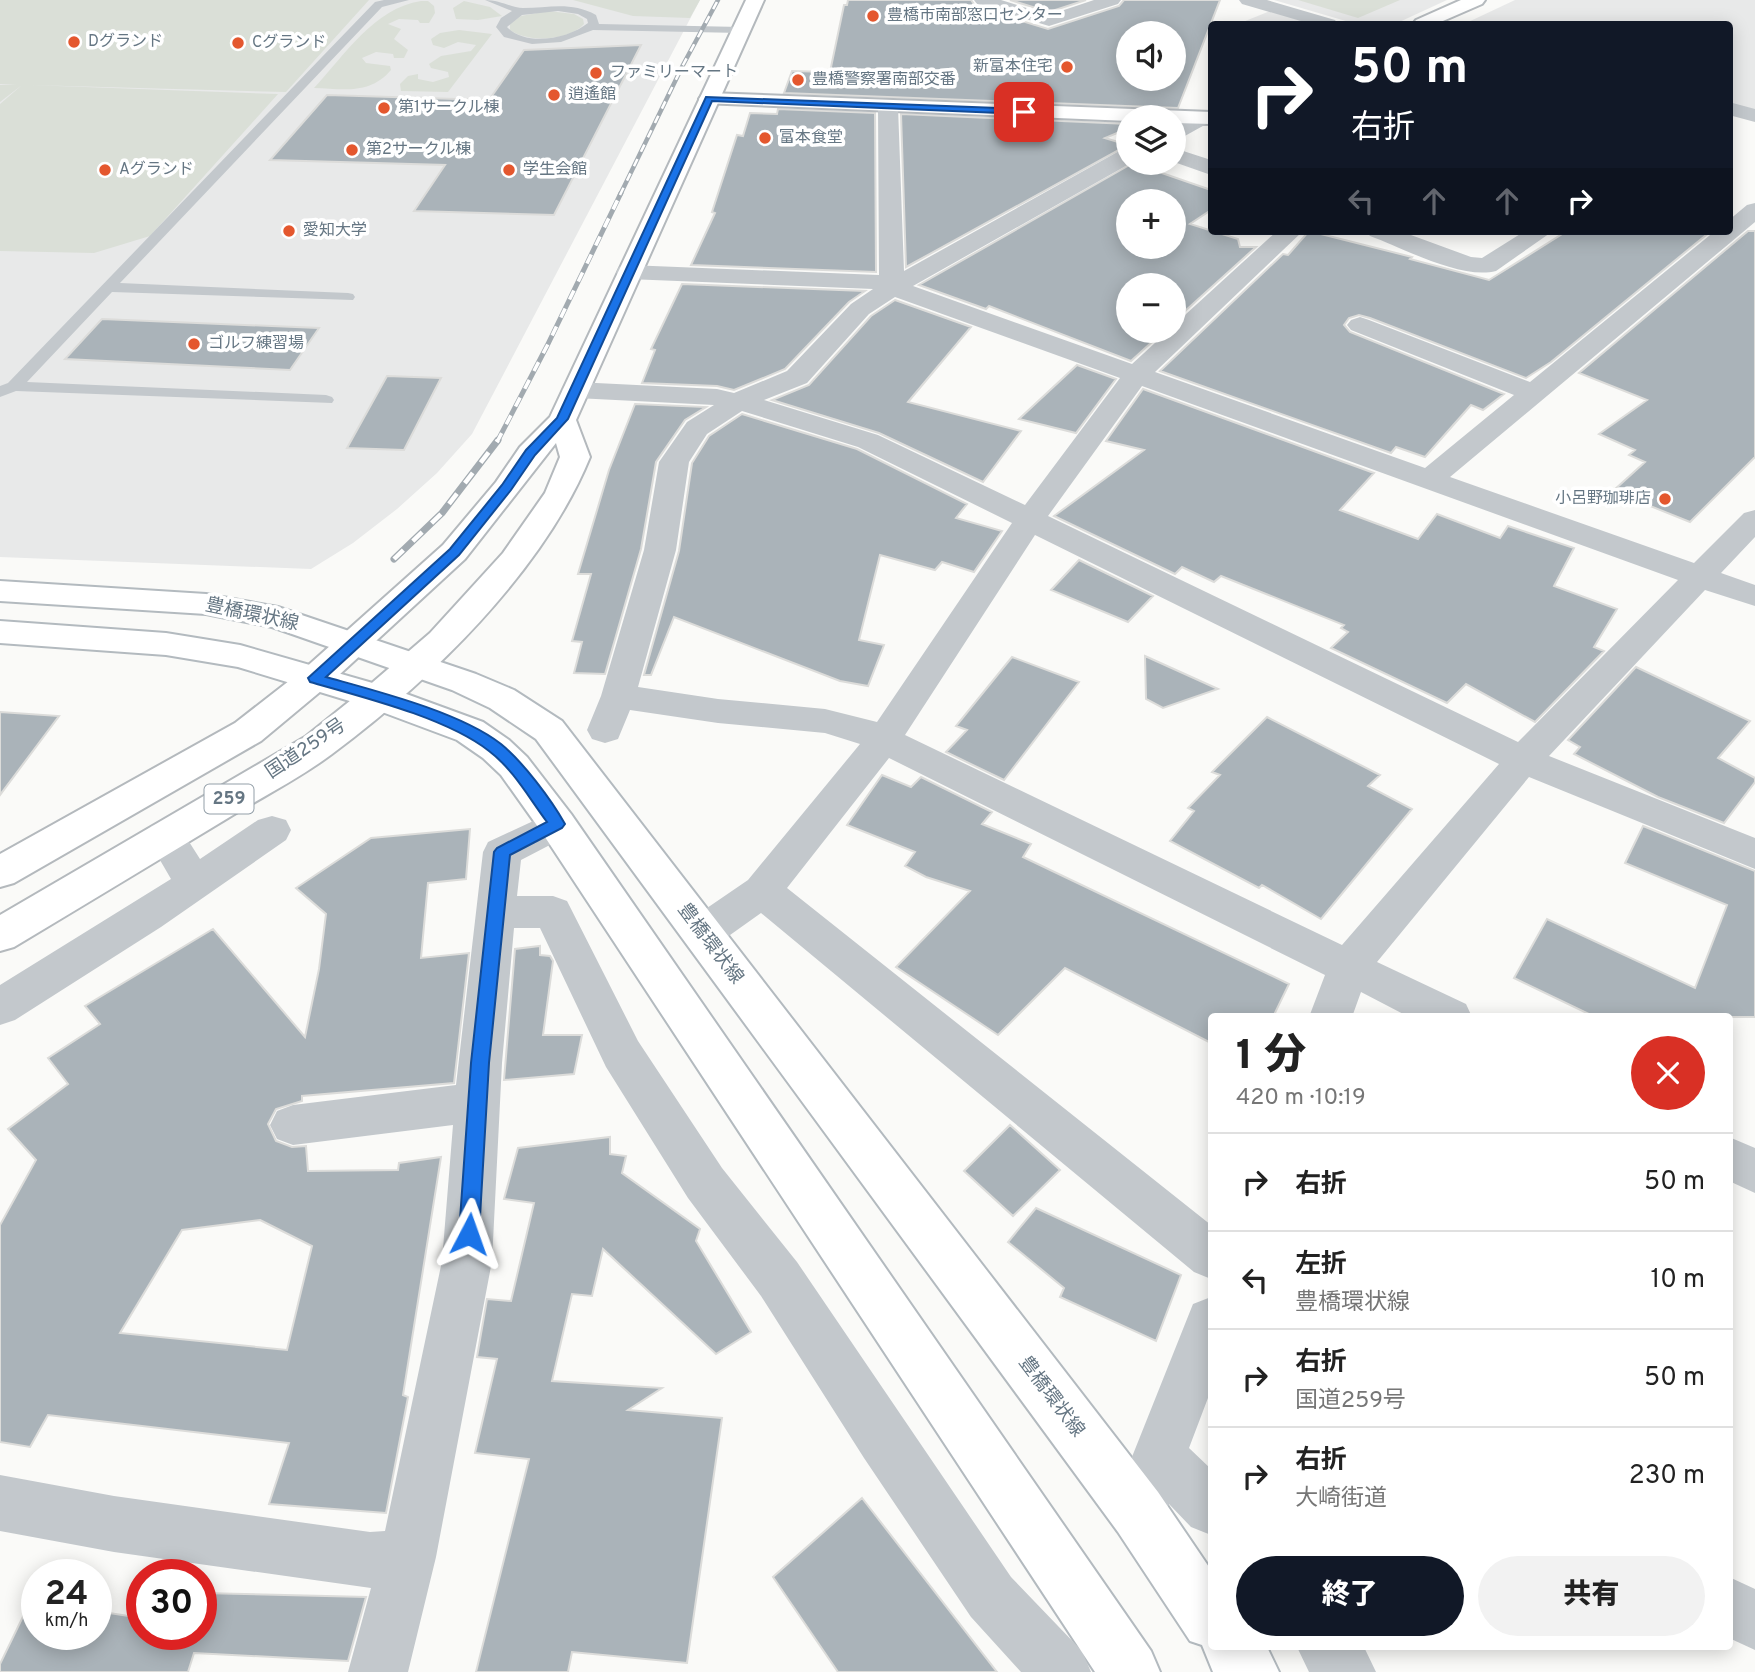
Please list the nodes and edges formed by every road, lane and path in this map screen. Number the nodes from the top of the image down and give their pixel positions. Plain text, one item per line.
1 (404, 0) edge
2 (490, 0) edge
3 (755, 0) edge
4 (983, 0) edge
5 (1110, 0) edge
6 (1248, 0) edge
7 (1476, 0) edge
8 (523, 12) junction
9 (1319, 21) edge
10 (1435, 21) edge
11 (591, 27) junction
12 (741, 30) junction
13 (709, 99) junction
14 (888, 107) junction
15 (1733, 109) edge
16 (1755, 116) edge
17 (1207, 118) edge
18 (1186, 129) edge
19 (1186, 159) edge
20 (1116, 162) edge
21 (1208, 167) edge
22 (1733, 203) edge
23 (1755, 209) edge
24 (1733, 227) edge
25 (1287, 235) edge
26 (1389, 235) edge
27 (1535, 235) edge
28 (1724, 235) edge
29 (628, 272) junction
30 (107, 287) junction
31 (892, 288) junction
32 (348, 297) dead end
33 (1360, 325) dead end
34 (1136, 375) junction
35 (7, 389) edge
36 (1533, 393) junction
37 (327, 400) dead end
38 (739, 401) junction
39 (569, 405) junction
40 (1430, 478) junction
41 (1031, 518) junction
42 (1755, 519) edge
43 (1701, 577) junction
44 (0, 591) edge
45 (1755, 596) edge
46 (0, 632) edge
47 (355, 642) junction
48 (414, 666) junction
49 (315, 678) junction
50 (379, 697) junction
51 (884, 739) junction
52 (1523, 760) junction
53 (557, 824) junction
54 (272, 830) dead end
55 (165, 836) junction
56 (1755, 854) edge
57 (0, 872) edge
58 (194, 884) junction
59 (762, 891) junction
60 (496, 912) junction
61 (702, 933) junction
62 (0, 935) edge
63 (1350, 965) junction
64 (0, 1007) edge
65 (1332, 1013) edge
66 (1443, 1013) edge
67 (477, 1102) junction
68 (293, 1125) dead end
69 (1733, 1160) edge
70 (1755, 1171) edge
71 (1208, 1253) edge
72 (1208, 1330) edge
73 (1159, 1457) junction
74 (0, 1503) edge
75 (1208, 1504) edge
76 (1138, 1512) junction
77 (408, 1557) junction
78 (1200, 1605) edge
79 (1733, 1608) edge
80 (1755, 1621) edge
81 (1233, 1650) edge
82 (1328, 1650) edge
83 (1107, 1658) edge
84 (378, 1672) edge
85 (1061, 1672) edge
86 (1249, 1672) edge
87 (1346, 1672) edge

1 - 30 lane
2 - 8 lane
3 - 12 main road, 259
4 - 5 street
6 - 9 street
7 - 10 main road
8 - 11 lane
8 - 11 lane
11 - 12 lane
12 - 13 main road, 259
13 - 14 main road
13 - 29 main road, 259
14 - 17 main road
14 - 31 street
15 - 16 street
17 - 18 street
19 - 21 street
20 - 31 street
22 - 23 street
23 - 24 street
25 - 34 street
26 - 27 street
28 - 36 street
29 - 31 street
29 - 39 main road, 259
30 - 32 lane
30 - 35 lane
31 - 34 street
31 - 38 street
33 - 36 street
34 - 40 street
34 - 41 street
35 - 37 lane
36 - 40 street
38 - 39 street
38 - 41 street
38 - 51 street
39 - 47 main road, 259
39 - 48 main road, 国道259号 / 259
40 - 43 street
41 - 51 street
41 - 52 street
42 - 43 street
43 - 45 street
43 - 52 street
44 - 47 main road, 豊橋環状線
46 - 49 main road
47 - 48 main road, 豊橋環状線
47 - 49 main road, 259
48 - 50 main road, 国道259号 / 259
48 - 61 main road, 豊橋環状線
49 - 50 main road
49 - 57 main road, 259
50 - 53 main road
50 - 55 main road, 国道259号 / 259
51 - 59 street
51 - 63 street
52 - 56 street
52 - 63 street
53 - 60 street
53 - 83 main road
54 - 58 street
55 - 58 street
55 - 62 main road, 国道259号 / 259
58 - 64 street
59 - 61 street
59 - 71 street
60 - 67 street
60 - 85 street
61 - 76 main road, 豊橋環状線
63 - 65 street
63 - 66 street
67 - 68 street
67 - 77 street
69 - 70 street
72 - 73 street
73 - 75 street
73 - 76 street
74 - 77 street
76 - 78 main road, 豊橋環状線
77 - 84 street
79 - 80 street
81 - 86 main road
82 - 87 street

